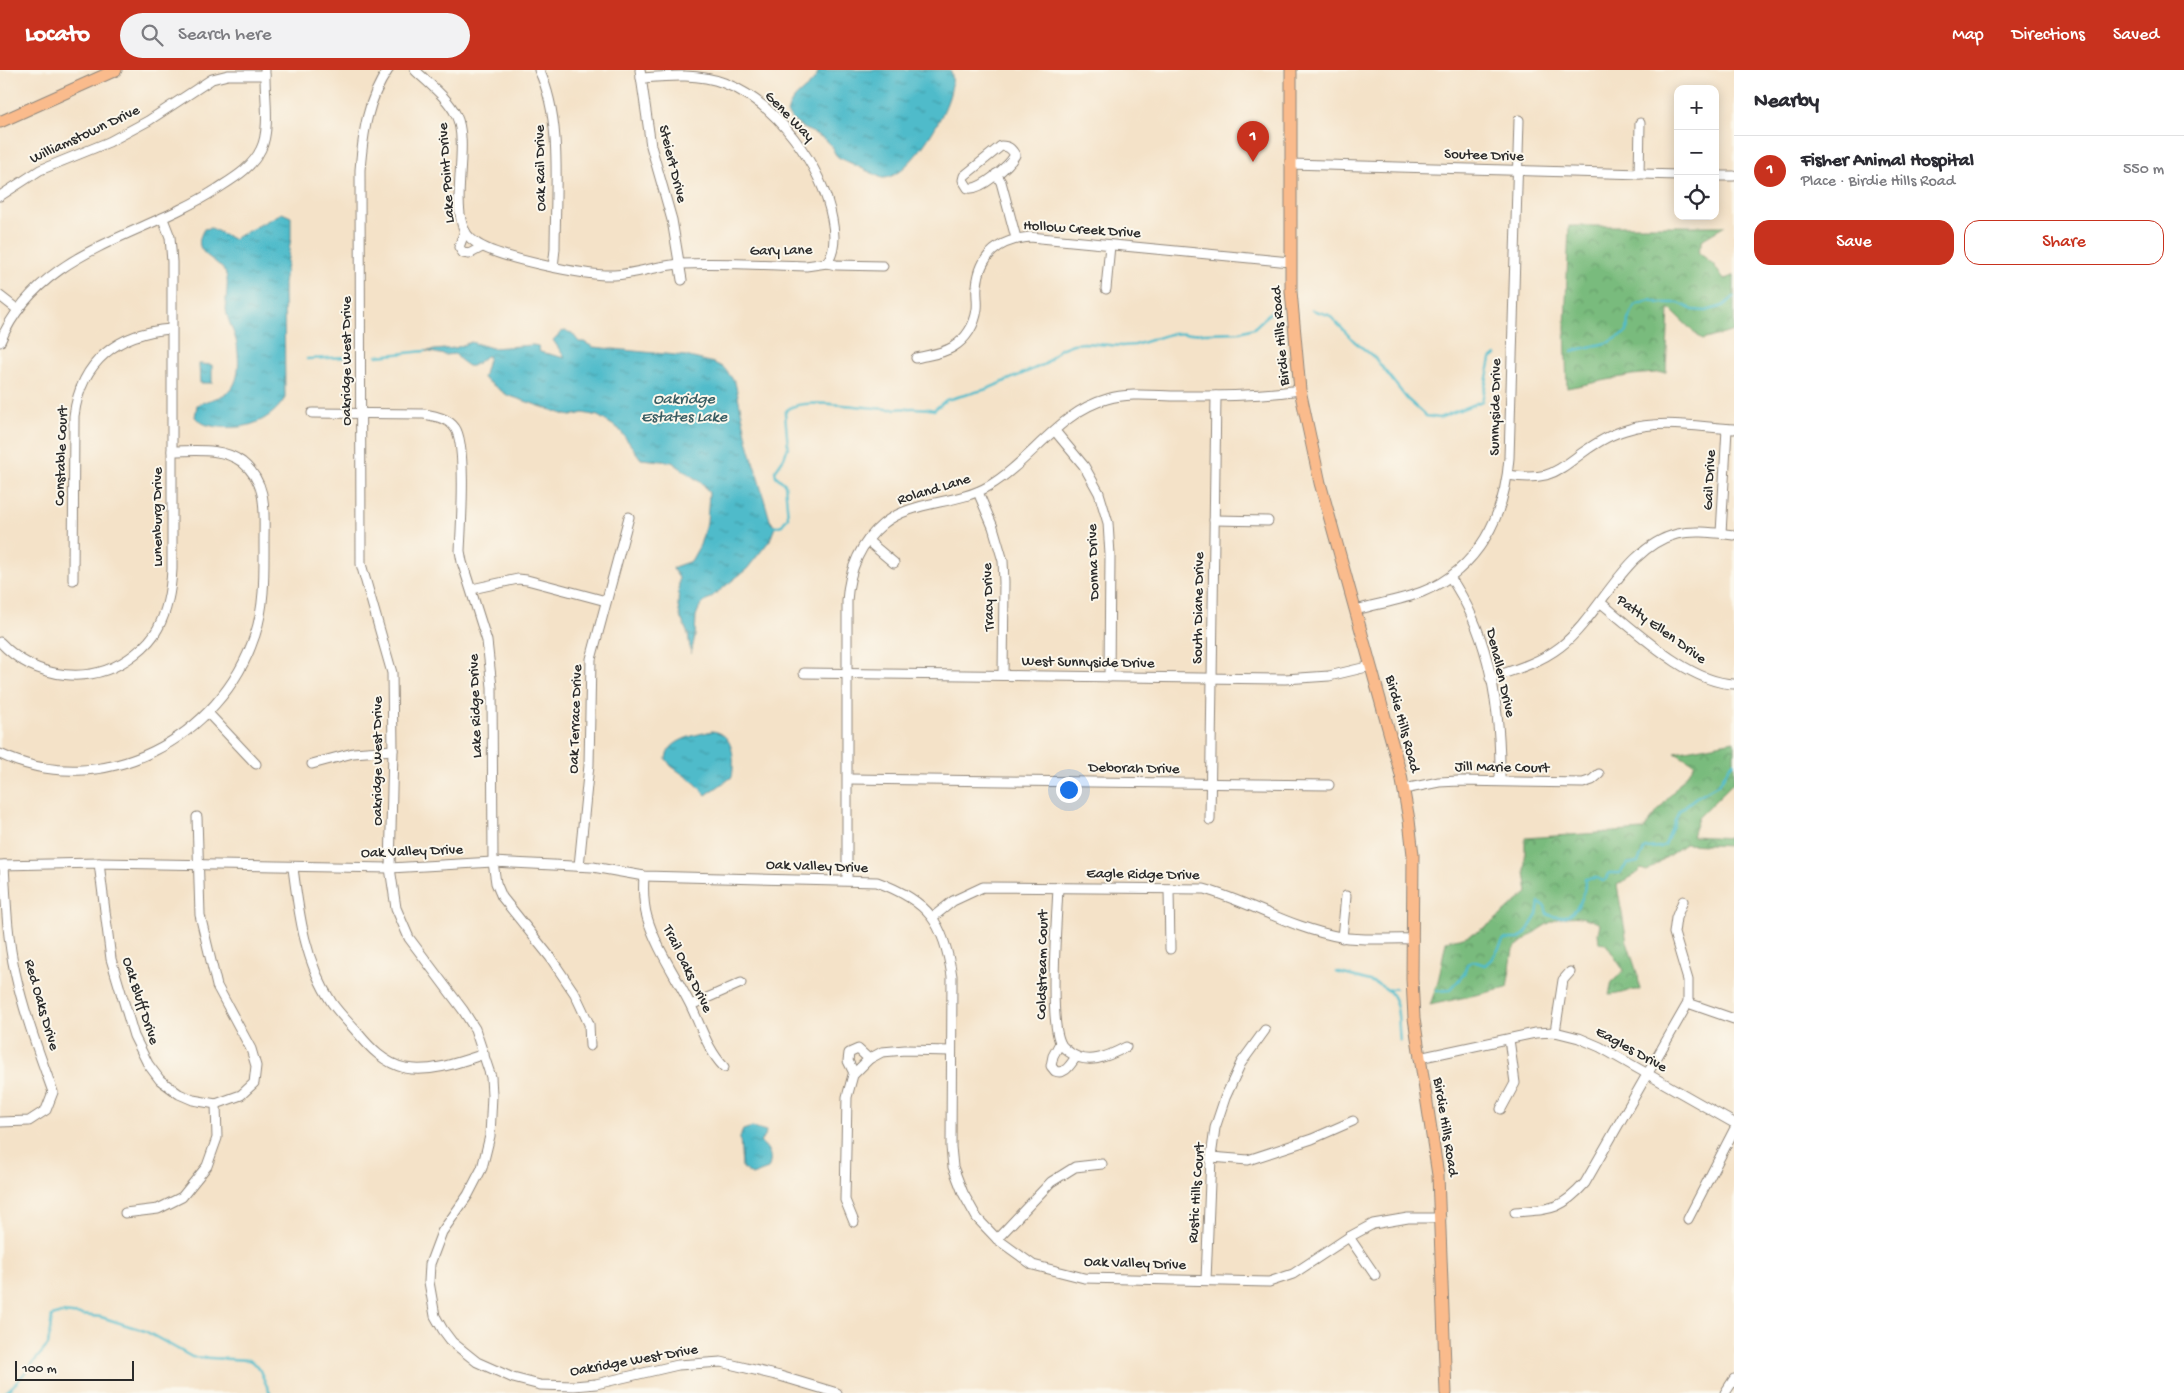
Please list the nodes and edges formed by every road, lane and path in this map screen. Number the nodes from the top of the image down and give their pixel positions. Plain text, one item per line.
1 (116, 70) edge
2 (388, 70) edge
3 (415, 70) edge
4 (539, 70) edge
5 (1291, 70) edge
6 (265, 73) edge
7 (640, 74) edge
8 (1519, 120) dead end
9 (0, 122) edge
10 (1640, 123) dead end
11 (1290, 164) junction
12 (1518, 170) junction
13 (996, 174) junction
14 (1639, 174) junction
15 (1674, 175) edge
16 (1719, 176) edge
17 (1734, 176) edge
18 (0, 196) edge
19 (164, 219) junction
20 (465, 231) junction
21 (1016, 238) junction
22 (1110, 245) junction
23 (482, 247) junction
24 (1290, 262) junction
25 (827, 263) junction
26 (680, 264) junction
27 (883, 266) dead end
28 (553, 267) junction
29 (682, 280) dead end
30 (1106, 289) dead end
31 (0, 296) edge
32 (18, 310) junction
33 (171, 328) junction
34 (0, 342) edge
35 (916, 358) dead end
36 (1300, 390) junction
37 (1216, 396) junction
38 (312, 413) dead end
39 (361, 414) junction
40 (1730, 429) edge
41 (1055, 431) junction
42 (172, 451) junction
43 (1508, 475) junction
44 (978, 492) junction
45 (629, 518) dead end
46 (1214, 520) junction
47 (1268, 521) dead end
48 (1721, 533) junction
49 (1734, 534) edge
50 (868, 541) junction
51 (894, 563) dead end
52 (1450, 577) junction
53 (73, 580) dead end
54 (472, 589) junction
55 (606, 601) junction
56 (1601, 603) junction
57 (1356, 610) junction
58 (0, 642) edge
59 (1371, 666) junction
60 (804, 673) dead end
61 (848, 673) junction
62 (1003, 675) junction
63 (1109, 677) junction
64 (1212, 678) junction
65 (1490, 678) junction
66 (1734, 684) edge
67 (208, 713) junction
68 (393, 750) junction
69 (0, 754) edge
70 (256, 764) dead end
71 (312, 764) dead end
72 (1599, 774) dead end
73 (849, 779) junction
74 (1500, 781) junction
75 (1211, 783) junction
76 (1329, 785) dead end
77 (1404, 789) junction
78 (197, 817) dead end
79 (1210, 820) dead end
80 (493, 862) junction
81 (99, 863) junction
82 (2, 865) edge
83 (198, 866) junction
84 (579, 866) junction
85 (293, 868) junction
86 (390, 868) junction
87 (644, 876) junction
88 (847, 880) junction
89 (1058, 887) junction
90 (1169, 890) junction
91 (1346, 896) dead end
92 (1683, 900) dead end
93 (934, 917) junction
94 (1342, 938) junction
95 (1413, 939) junction
96 (1170, 949) dead end
97 (1570, 972) dead end
98 (741, 983) dead end
99 (1688, 1003) junction
100 (690, 1005) junction
101 (1734, 1018) edge
102 (1265, 1030) dead end
103 (1555, 1032) junction
104 (1510, 1039) junction
105 (1060, 1043) junction
106 (590, 1046) dead end
107 (1126, 1047) dead end
108 (951, 1051) junction
109 (484, 1054) junction
110 (1076, 1057) junction
111 (1419, 1058) junction
112 (869, 1059) junction
113 (724, 1067) dead end
114 (854, 1073) junction
115 (1648, 1076) junction
116 (216, 1104) junction
117 (1501, 1109) dead end
118 (1353, 1121) dead end
119 (0, 1122) edge
120 (1734, 1123) edge
121 (1734, 1130) edge
122 (1211, 1157) junction
123 (1102, 1164) dead end
124 (1515, 1212) dead end
125 (125, 1213) dead end
126 (1441, 1218) junction
127 (1688, 1219) dead end
128 (854, 1222) dead end
129 (1349, 1237) junction
130 (997, 1239) junction
131 (1375, 1275) dead end
132 (1206, 1280) junction
133 (1734, 1379) edge
134 (837, 1393) edge
135 (1446, 1393) edge
136 (1725, 1393) edge

1 - 9 main road
2 - 39 street, Oakridge West Drive
3 - 20 street, Lake Point Drive
4 - 28 street, Oak Rail Drive
5 - 11 main road, Birdie Hills Road
6 - 18 street, Williamstown Drive
6 - 19 street
7 - 25 street, Gene Way
7 - 26 street, Steiert Drive
8 - 12 street, Sunnyside Drive
10 - 14 street
11 - 12 street, Soutee Drive
11 - 24 main road, Birdie Hills Road
12 - 14 street, Soutee Drive
12 - 43 street, Sunnyside Drive
13 - 13 street
13 - 21 street
14 - 15 street, Soutee Drive
16 - 17 street
19 - 32 street
19 - 33 street, Lunenburg Drive
20 - 23 street, Lake Point Drive
20 - 23 street, Lake Point Drive
21 - 22 street, Hollow Creek Drive
21 - 35 street, Hollow Creek Drive
22 - 24 street, Hollow Creek Drive
22 - 30 street
23 - 28 street, Lake Point Drive
24 - 36 main road, Birdie Hills Road
25 - 26 street, Gary Lane
25 - 27 street, Gary Lane
26 - 28 street, Lake Point Drive
26 - 29 street, Steiert Drive
31 - 32 street
32 - 34 street
33 - 42 street, Lunenburg Drive
33 - 53 street, Constable Court
36 - 37 street, Roland Lane
36 - 57 main road, Birdie Hills Road
37 - 41 street, Roland Lane
37 - 46 street, South Diane Drive
38 - 39 street, Lake Ridge Drive
39 - 54 street, Lake Ridge Drive
39 - 68 street, Oakridge West Drive
40 - 43 street
40 - 48 street, Gail Drive
41 - 44 street, Roland Lane
41 - 63 street, Donna Drive
42 - 58 street, Lunenburg Drive
42 - 67 street
43 - 52 street, Sunnyside Drive
44 - 50 street, Roland Lane
44 - 62 street, Tracy Drive
45 - 55 street, Oak Terrace Drive
46 - 47 street
46 - 64 street, South Diane Drive
48 - 49 street
48 - 56 street
50 - 51 street
50 - 61 street, Roland Lane
52 - 57 street, Sunnyside Drive
52 - 65 street, Denallen Drive
54 - 55 street
54 - 80 street, Lake Ridge Drive
55 - 84 street, Oak Terrace Drive
56 - 65 street
56 - 66 street, Patty Ellen Drive
57 - 59 main road, Birdie Hills Road
59 - 64 street, West Sunnyside Drive
59 - 77 main road, Birdie Hills Road
60 - 61 street, West Sunnyside Drive
61 - 62 street, West Sunnyside Drive
61 - 73 street, Roland Lane
62 - 63 street, West Sunnyside Drive
63 - 64 street, West Sunnyside Drive
64 - 75 street, South Diane Drive
65 - 74 street, Denallen Drive
67 - 69 street
67 - 70 street
68 - 71 street
68 - 86 street, Oakridge West Drive
72 - 74 street, Jill Marie Court
73 - 75 street, Deborah Drive
73 - 88 street, Roland Lane
74 - 77 street, Jill Marie Court
75 - 76 street, Deborah Drive
75 - 79 street, South Diane Drive
77 - 95 main road, Birdie Hills Road
78 - 83 street
80 - 84 street, Oak Valley Drive
80 - 86 street, Oak Valley Drive
80 - 106 street, Lake Ridge Drive
81 - 82 street, Oak Valley Drive
81 - 83 street, Oak Valley Drive
81 - 116 street, Oak Bluff Drive
82 - 119 street, Red Oaks Drive
83 - 85 street, Oak Valley Drive
83 - 116 street
84 - 87 street, Oak Valley Drive
85 - 86 street, Oak Valley Drive
85 - 109 street
86 - 109 street, Oakridge West Drive
87 - 88 street, Oak Valley Drive
87 - 100 street, Trail Oaks Drive
88 - 93 street, Oak Valley Drive
89 - 90 street, Eagle Ridge Drive
89 - 93 street, Eagle Ridge Drive
89 - 105 street, Coldstream Court
90 - 94 street, Eagle Ridge Drive
90 - 96 street
91 - 94 street
92 - 99 street
93 - 108 street, Oak Valley Drive
94 - 95 street, Eagle Ridge Drive
95 - 111 main road, Birdie Hills Road
97 - 103 street
98 - 100 street
99 - 101 street
99 - 115 street
100 - 113 street, Trail Oaks Drive
102 - 122 street, Rustic Hills Court
103 - 104 street, Eagles Drive
103 - 115 street, Eagles Drive
104 - 111 street, Eagles Drive
104 - 117 street
105 - 110 street
105 - 110 street
107 - 110 street
108 - 112 street
108 - 130 street, Oak Valley Drive
109 - 134 street, Oakridge West Drive
111 - 126 main road, Birdie Hills Road
112 - 114 street
112 - 114 street
114 - 128 street
115 - 120 street, Eagles Drive
115 - 124 street
116 - 125 street
118 - 122 street
121 - 127 street
122 - 132 street, Rustic Hills Court
123 - 130 street
126 - 129 street, Oak Valley Drive
126 - 135 main road, Birdie Hills Road
129 - 131 street
129 - 132 street, Oak Valley Drive
130 - 132 street, Oak Valley Drive
133 - 136 street

